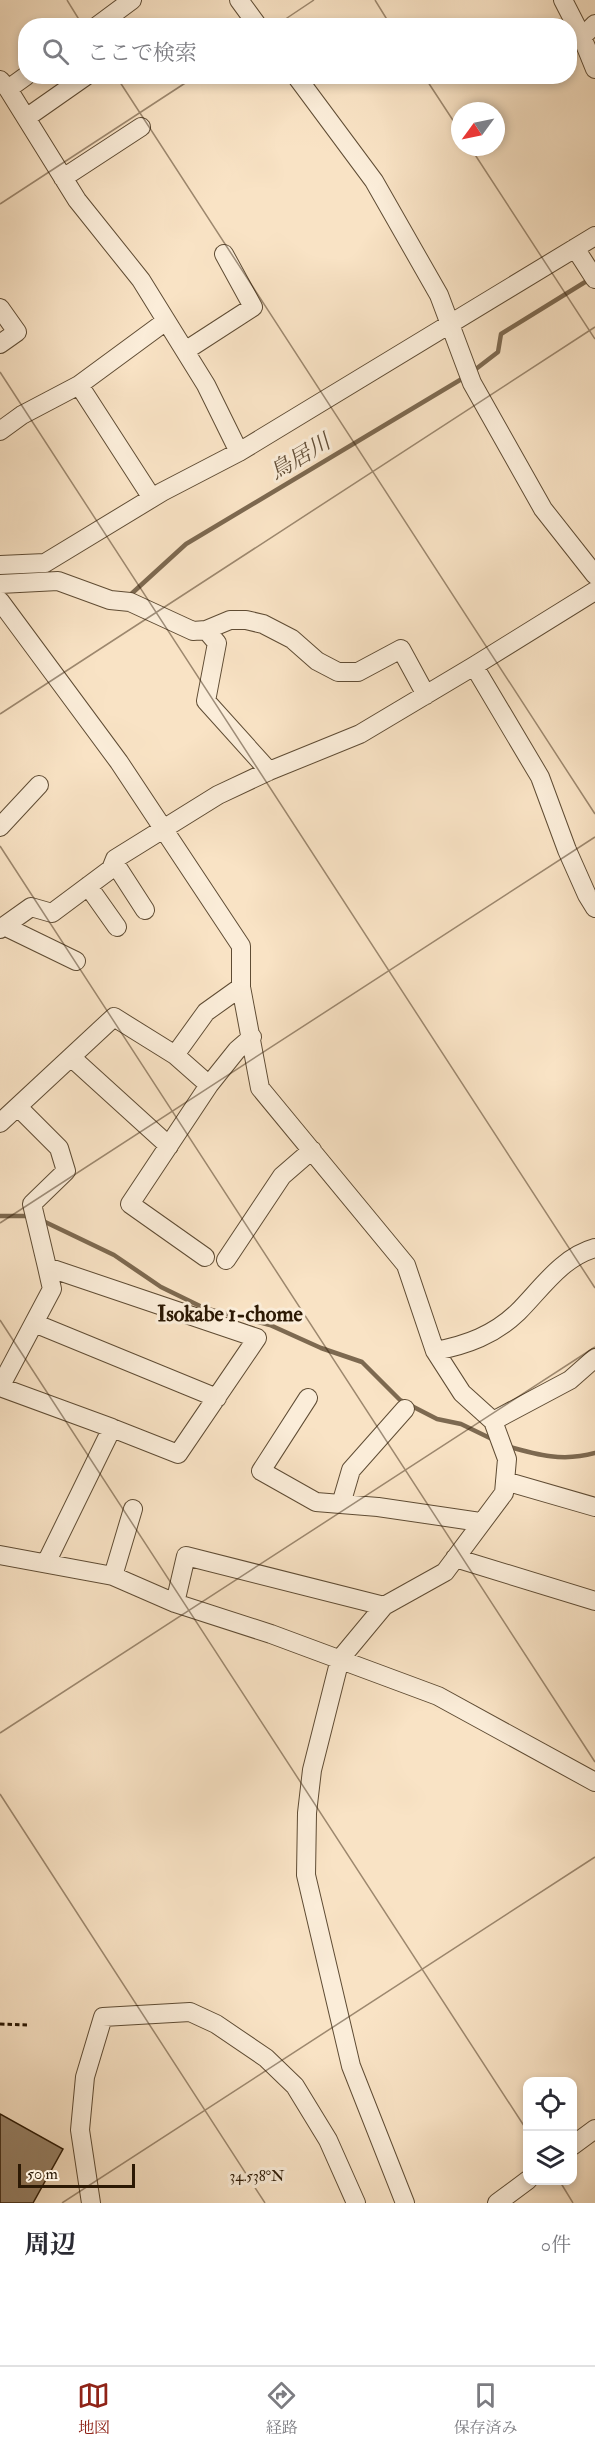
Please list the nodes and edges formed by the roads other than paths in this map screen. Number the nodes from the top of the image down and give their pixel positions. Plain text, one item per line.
1 (132, 0) edge
2 (238, 0) edge
3 (563, 0) edge
4 (108, 18) edge
5 (252, 18) edge
6 (572, 18) edge
7 (595, 24) edge
8 (577, 27) edge
9 (582, 37) junction
10 (595, 69) edge
11 (18, 78) edge
12 (2, 83) edge
13 (75, 84) edge
14 (302, 84) edge
15 (26, 118) junction
16 (141, 127) dead end
17 (63, 178) junction
18 (595, 236) edge
19 (575, 248) junction
20 (224, 254) dead end
21 (595, 279) edge
22 (0, 308) edge
23 (166, 321) junction
24 (450, 322) junction
25 (0, 344) edge
26 (185, 351) junction
27 (79, 385) junction
28 (0, 431) edge
29 (239, 452) junction
30 (152, 498) junction
31 (0, 565) edge
32 (595, 575) edge
33 (0, 584) edge
34 (595, 591) edge
35 (0, 602) edge
36 (206, 630) junction
37 (474, 666) junction
38 (426, 695) junction
39 (269, 771) junction
40 (39, 784) dead end
41 (0, 827) edge
42 (162, 828) junction
43 (114, 862) junction
44 (88, 886) junction
45 (595, 908) edge
46 (145, 910) dead end
47 (117, 927) dead end
48 (2, 928) edge
49 (76, 960) dead end
50 (241, 987) junction
51 (252, 1037) junction
52 (175, 1055) junction
53 (71, 1057) junction
54 (209, 1085) junction
55 (18, 1107) junction
56 (0, 1124) edge
57 (168, 1146) junction
58 (312, 1150) junction
59 (595, 1248) edge
60 (205, 1257) dead end
61 (226, 1260) dead end
62 (47, 1267) junction
63 (34, 1323) junction
64 (435, 1351) junction
65 (595, 1358) edge
66 (217, 1398) junction
67 (308, 1398) dead end
68 (405, 1409) dead end
69 (493, 1420) junction
70 (112, 1428) junction
71 (505, 1480) junction
72 (341, 1504) junction
73 (595, 1507) edge
74 (133, 1509) dead end
75 (480, 1522) junction
76 (0, 1555) edge
77 (455, 1558) junction
78 (46, 1563) junction
79 (113, 1576) junction
80 (595, 1600) edge
81 (175, 1603) junction
82 (384, 1606) junction
83 (340, 1659) junction
84 (595, 1782) edge
85 (595, 2129) edge
86 (577, 2143) edge
87 (523, 2184) edge
88 (91, 2203) edge
89 (356, 2203) edge
90 (405, 2203) edge
91 (497, 2203) edge

1 - 4 street
2 - 5 street
3 - 6 street
7 - 9 street
8 - 9 street
9 - 10 street
11 - 12 street
12 - 15 street
13 - 15 street
14 - 24 street
15 - 17 street
16 - 17 street
17 - 23 street
18 - 19 street
19 - 21 street
19 - 24 street
20 - 26 street
22 - 25 street
23 - 26 street
23 - 27 street
24 - 29 street
24 - 32 street
26 - 29 street
27 - 28 street
27 - 30 street
29 - 30 street
30 - 31 street
33 - 36 street
34 - 37 street
35 - 42 street
36 - 38 street
36 - 39 street
37 - 38 street
37 - 45 street
38 - 39 street
39 - 42 street
40 - 41 street
42 - 43 street
42 - 50 street
43 - 44 street
43 - 46 street
44 - 47 street
44 - 48 street
48 - 49 street
50 - 51 street
50 - 52 street
51 - 54 street
51 - 58 street
52 - 53 street
52 - 54 street
53 - 55 street
53 - 57 street
54 - 57 street
55 - 56 street
55 - 62 street
57 - 60 street
58 - 61 street
58 - 64 street
59 - 64 street
62 - 63 street
62 - 66 street
63 - 66 street
63 - 70 street
64 - 69 street
65 - 69 street
66 - 70 street
67 - 72 street
68 - 72 street
69 - 71 street
70 - 78 street
71 - 73 street
71 - 75 street
72 - 75 street
74 - 79 street
75 - 77 street
76 - 78 street
77 - 80 street
77 - 82 street
78 - 79 street
79 - 81 street
81 - 82 street
81 - 83 street
82 - 83 street
83 - 84 street
83 - 90 street
85 - 86 street
87 - 91 street
88 - 89 street

